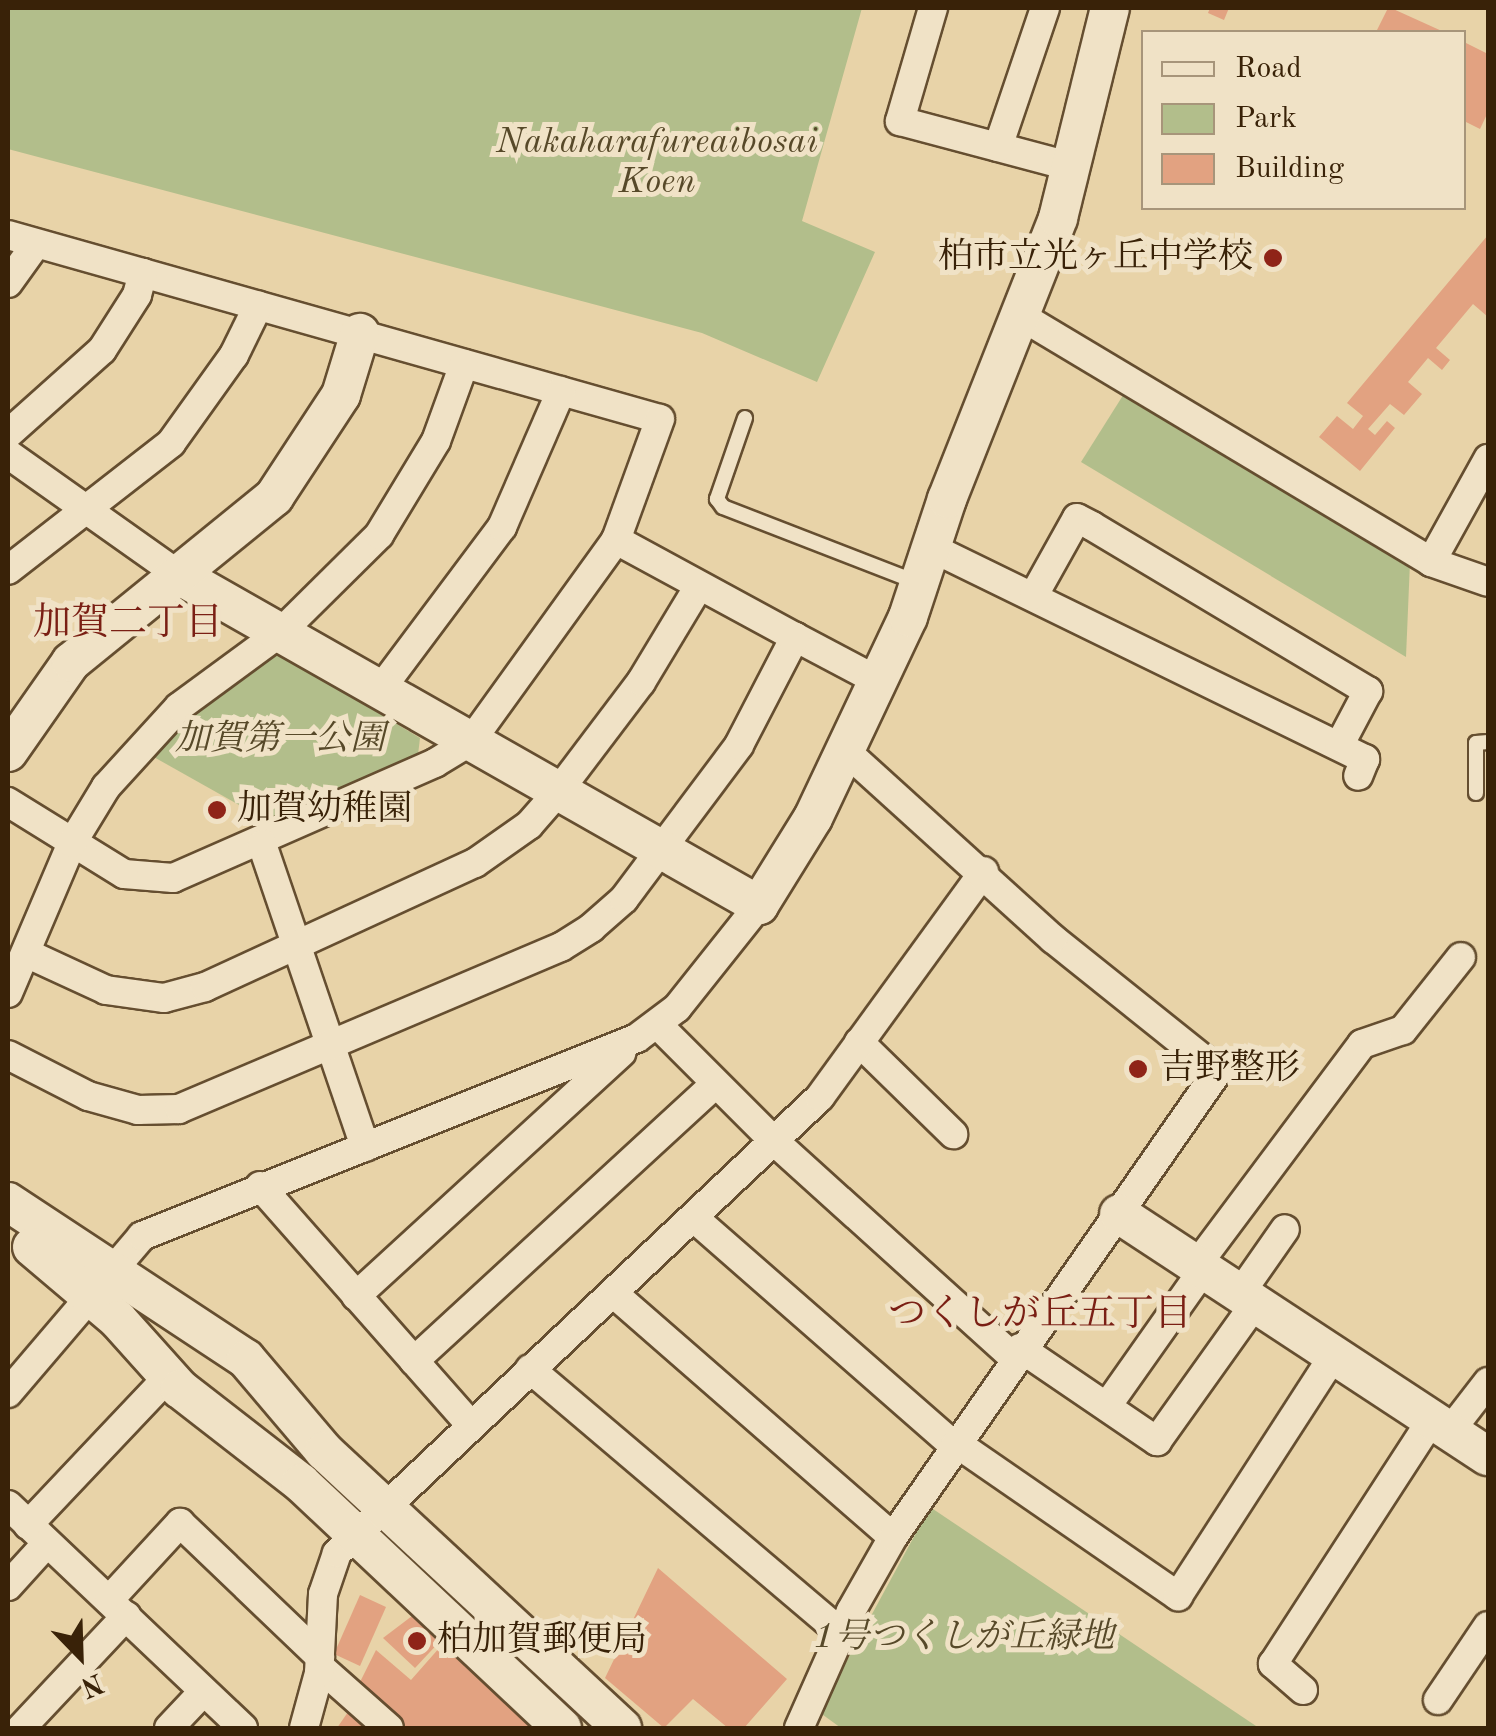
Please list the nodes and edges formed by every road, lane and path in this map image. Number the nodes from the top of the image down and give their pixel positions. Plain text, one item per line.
1 (933, 8) edge
2 (1045, 8) edge
3 (1110, 8) edge
4 (998, 147) junction
5 (1069, 166) junction
6 (8, 236) edge
7 (36, 244) junction
8 (143, 274) junction
9 (8, 284) edge
10 (258, 306) junction
11 (1024, 318) junction
12 (360, 334) junction
13 (464, 364) junction
14 (561, 391) junction
15 (745, 418) dead end
16 (8, 434) edge
17 (8, 454) edge
18 (1488, 459) edge
19 (85, 510) junction
20 (616, 540) junction
21 (1431, 562) junction
22 (926, 566) junction
23 (8, 570) edge
24 (182, 576) junction
25 (1488, 582) edge
26 (700, 586) junction
27 (1034, 595) junction
28 (280, 632) junction
29 (795, 637) junction
30 (880, 682) junction
31 (380, 690) junction
32 (470, 741) junction
33 (1488, 742) edge
34 (1338, 746) junction
35 (8, 752) edge
36 (847, 752) junction
37 (1358, 776) dead end
38 (557, 793) junction
39 (1476, 794) dead end
40 (8, 802) edge
41 (72, 842) junction
42 (262, 844) junction
43 (661, 850) junction
44 (984, 871) junction
45 (759, 905) junction
46 (297, 944) junction
47 (26, 952) junction
48 (1460, 956) dead end
49 (8, 993) edge
50 (648, 1032) junction
51 (860, 1042) junction
52 (330, 1048) junction
53 (8, 1055) edge
54 (716, 1084) junction
55 (953, 1134) dead end
56 (774, 1141) junction
57 (365, 1148) junction
58 (260, 1186) junction
59 (8, 1202) edge
60 (1119, 1214) junction
61 (694, 1218) junction
62 (1285, 1229) dead end
63 (8, 1231) edge
64 (1200, 1268) junction
65 (102, 1283) junction
66 (613, 1293) junction
67 (356, 1296) junction
68 (1247, 1300) junction
69 (1017, 1352) junction
70 (1332, 1358) junction
71 (414, 1360) junction
72 (530, 1369) junction
73 (169, 1376) junction
74 (1488, 1382) edge
75 (8, 1393) edge
76 (1107, 1406) junction
77 (471, 1426) junction
78 (1440, 1427) junction
79 (955, 1445) junction
80 (1488, 1456) edge
81 (388, 1510) junction
82 (28, 1524) edge
83 (357, 1536) junction
84 (893, 1537) junction
85 (8, 1586) edge
86 (118, 1608) junction
87 (510, 1624) junction
88 (1488, 1626) edge
89 (840, 1632) junction
90 (484, 1656) junction
91 (320, 1662) junction
92 (1303, 1690) dead end
93 (203, 1692) junction
94 (1438, 1700) dead end
95 (21, 1728) edge
96 (169, 1728) edge
97 (243, 1728) edge
98 (304, 1728) edge
99 (389, 1728) edge
100 (562, 1728) edge
101 (622, 1728) edge
102 (798, 1728) edge

1 - 4 street
2 - 4 street
3 - 5 street
4 - 5 street
5 - 11 street
6 - 7 street
7 - 8 street
7 - 9 street
8 - 10 street
8 - 16 street
10 - 12 street
10 - 19 street
11 - 21 street
11 - 22 street
12 - 13 street
12 - 24 street
13 - 14 street
13 - 28 street
14 - 20 street
14 - 31 street
15 - 22 lane
17 - 19 street
18 - 21 street
19 - 23 street
19 - 24 street
20 - 26 street
20 - 32 street
21 - 25 street
22 - 27 street
22 - 30 street
24 - 28 street
24 - 35 street
26 - 29 street
26 - 38 street
27 - 34 street
27 - 34 street
28 - 31 street
28 - 41 street
29 - 30 street
29 - 43 street
30 - 36 street
31 - 32 street
32 - 38 street
32 - 42 street
33 - 39 lane
34 - 37 street
36 - 44 street
36 - 45 street
38 - 43 street
38 - 46 street
40 - 41 street
41 - 42 street
41 - 47 street
42 - 46 street
43 - 45 street
43 - 52 street
44 - 51 street
44 - 60 street
45 - 50 street
46 - 47 street
46 - 52 street
47 - 49 street
48 - 64 street
50 - 54 street
50 - 57 street
50 - 67 street
51 - 55 street
51 - 56 street
52 - 53 street
52 - 57 street
54 - 56 street
54 - 71 street
56 - 61 street
56 - 69 street
57 - 58 street
58 - 65 street
58 - 67 street
59 - 65 street
60 - 64 street
60 - 69 street
61 - 66 street
61 - 79 street
62 - 68 street
63 - 65 street
64 - 68 street
64 - 76 street
65 - 73 street
65 - 75 street
65 - 81 street
66 - 72 street
66 - 84 street
67 - 71 street
68 - 70 street
68 - 76 street
69 - 76 street
69 - 79 street
70 - 78 street
70 - 79 street
71 - 77 street
72 - 77 street
72 - 89 street
73 - 82 street
73 - 83 street
74 - 78 street
77 - 81 street
78 - 80 street
78 - 92 street
79 - 84 street
81 - 83 street
81 - 87 street
82 - 85 street
82 - 86 street
83 - 90 street
83 - 91 street
84 - 89 street
86 - 91 street
86 - 93 street
86 - 95 street
87 - 90 street
87 - 101 street
88 - 94 street
89 - 102 street
90 - 100 street
91 - 98 street
91 - 99 street
93 - 96 street
93 - 97 street

